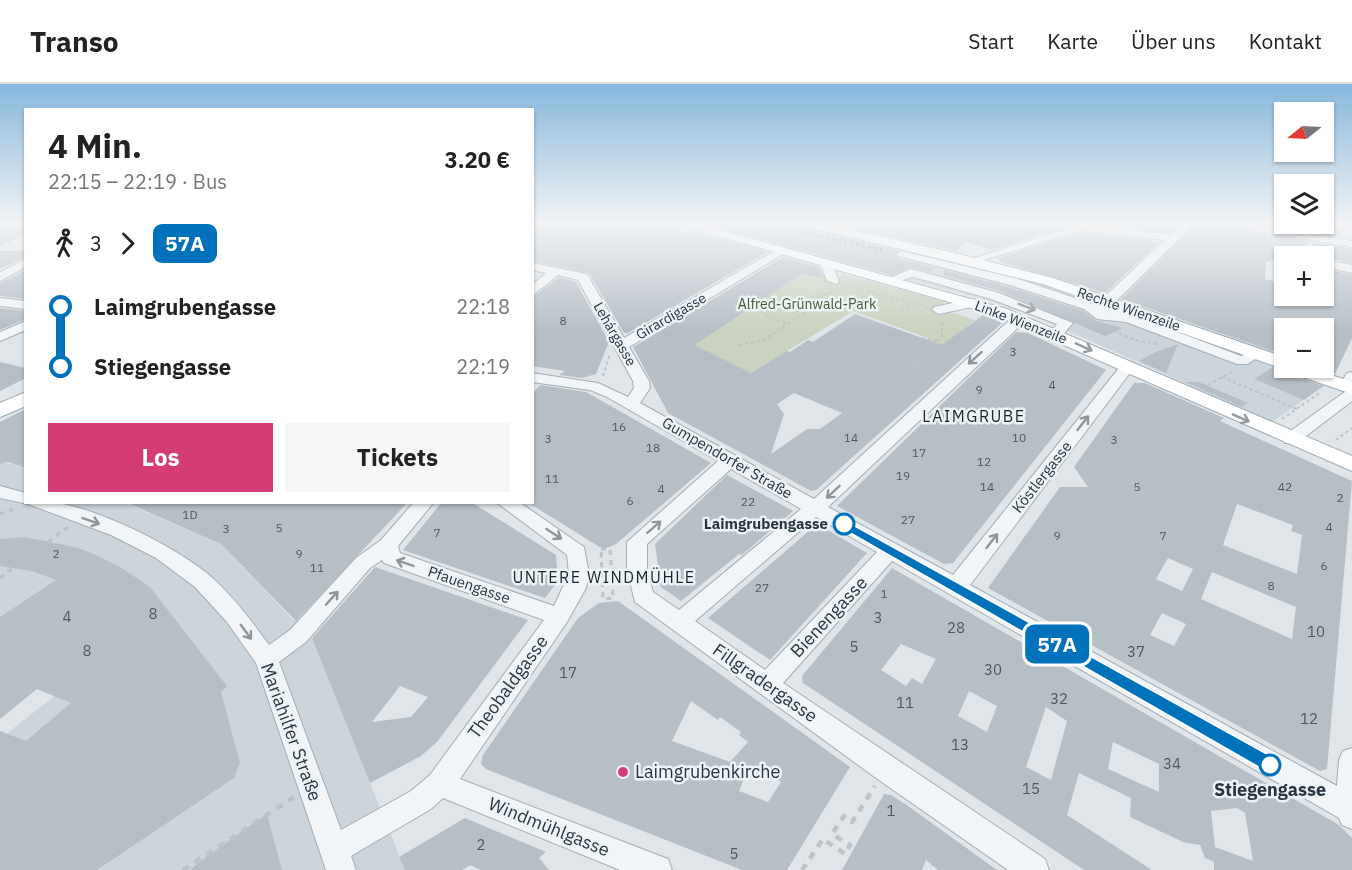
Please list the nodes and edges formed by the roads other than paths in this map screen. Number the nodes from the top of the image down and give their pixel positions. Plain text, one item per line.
1 (769, 259) edge
2 (810, 259) edge
3 (921, 259) edge
4 (961, 259) edge
5 (977, 259) edge
6 (1151, 259) edge
7 (970, 261) junction
8 (24, 263) edge
9 (826, 263) junction
10 (1334, 265) edge
11 (534, 266) edge
12 (1352, 269) edge
13 (555, 271) junction
14 (0, 277) edge
15 (891, 280) junction
16 (833, 281) road end
17 (534, 290) edge
18 (1108, 301) junction
19 (0, 302) edge
20 (972, 303) junction
21 (24, 305) edge
22 (939, 310) road end
23 (1019, 319) junction
24 (24, 326) edge
25 (1056, 334) junction
26 (0, 337) edge
27 (622, 345) junction
28 (1257, 354) junction
29 (1274, 360) edge
30 (1128, 366) junction
31 (1352, 376) edge
32 (534, 377) edge
33 (1324, 378) edge
34 (24, 388) edge
35 (1352, 388) edge
36 (1352, 394) edge
37 (0, 399) edge
38 (24, 399) edge
39 (630, 404) junction
40 (0, 411) edge
41 (1291, 439) junction
42 (730, 460) junction
43 (1352, 464) edge
44 (0, 492) edge
45 (24, 501) edge
46 (32, 504) edge
47 (423, 504) edge
48 (508, 504) edge
49 (815, 508) junction
50 (388, 545) junction
51 (890, 551) junction
52 (956, 587) junction
53 (559, 616) junction
54 (679, 622) junction
55 (266, 659) junction
56 (767, 684) junction
57 (1352, 760) edge
58 (440, 784) junction
59 (1351, 811) edge
60 (337, 860) edge
61 (657, 870) edge
62 (1034, 870) edge

1 - 27 street, Girardigasse
2 - 9 main road, Linke Wienzeile
3 - 28 street
4 - 7 main road, Rechte Wienzeile
5 - 7 street
6 - 18 street
7 - 18 main road, Rechte Wienzeile
8 - 14 street
9 - 15 main road, Linke Wienzeile
9 - 16 street
10 - 12 street
11 - 13 street, Lehárgasse
13 - 17 street
13 - 27 street, Lehárgasse
15 - 20 main road, Linke Wienzeile
15 -> 25 street
18 - 28 main road, Rechte Wienzeile
19 - 21 street
20 - 22 street
20 - 23 main road, Linke Wienzeile
23 - 25 main road, Linke Wienzeile
23 -> 49 street
24 - 26 street
25 -> 30 main road, Linke Wienzeile
27 - 39 street, Lehárgasse
28 - 29 main road, Rechte Wienzeile
30 -> 41 main road, Linke Wienzeile
52 -> 30 street, Köstlergasse
31 - 35 street
32 - 39 street, Gumpendorfer Straße
33 - 35 main road
34 - 37 main road
36 - 41 street
38 - 40 main road
39 - 42 street, Gumpendorfer Straße
41 - 43 main road, Linke Wienzeile
42 - 49 street, Gumpendorfer Straße
54 -> 42 street, Fillgradergasse
44 - 45 street, Mariahilfer Straße
46 -> 55 street, Mariahilfer Straße
47 - 50 street
48 -> 53 street, Theobaldgasse
49 - 51 street, Gumpendorfer Straße
49 - 54 street
53 -> 50 street, Pfauengasse
55 -> 50 street
51 - 52 street, Gumpendorfer Straße
51 - 56 street, Bienengasse
52 - 59 street, Gumpendorfer Straße
53 - 58 street, Theobaldgasse
54 - 56 street, Fillgradergasse
55 - 60 street, Mariahilfer Straße
56 - 62 street, Fillgradergasse
57 - 59 street
58 - 60 street, Theobaldgasse
58 - 61 street, Windmühlgasse

